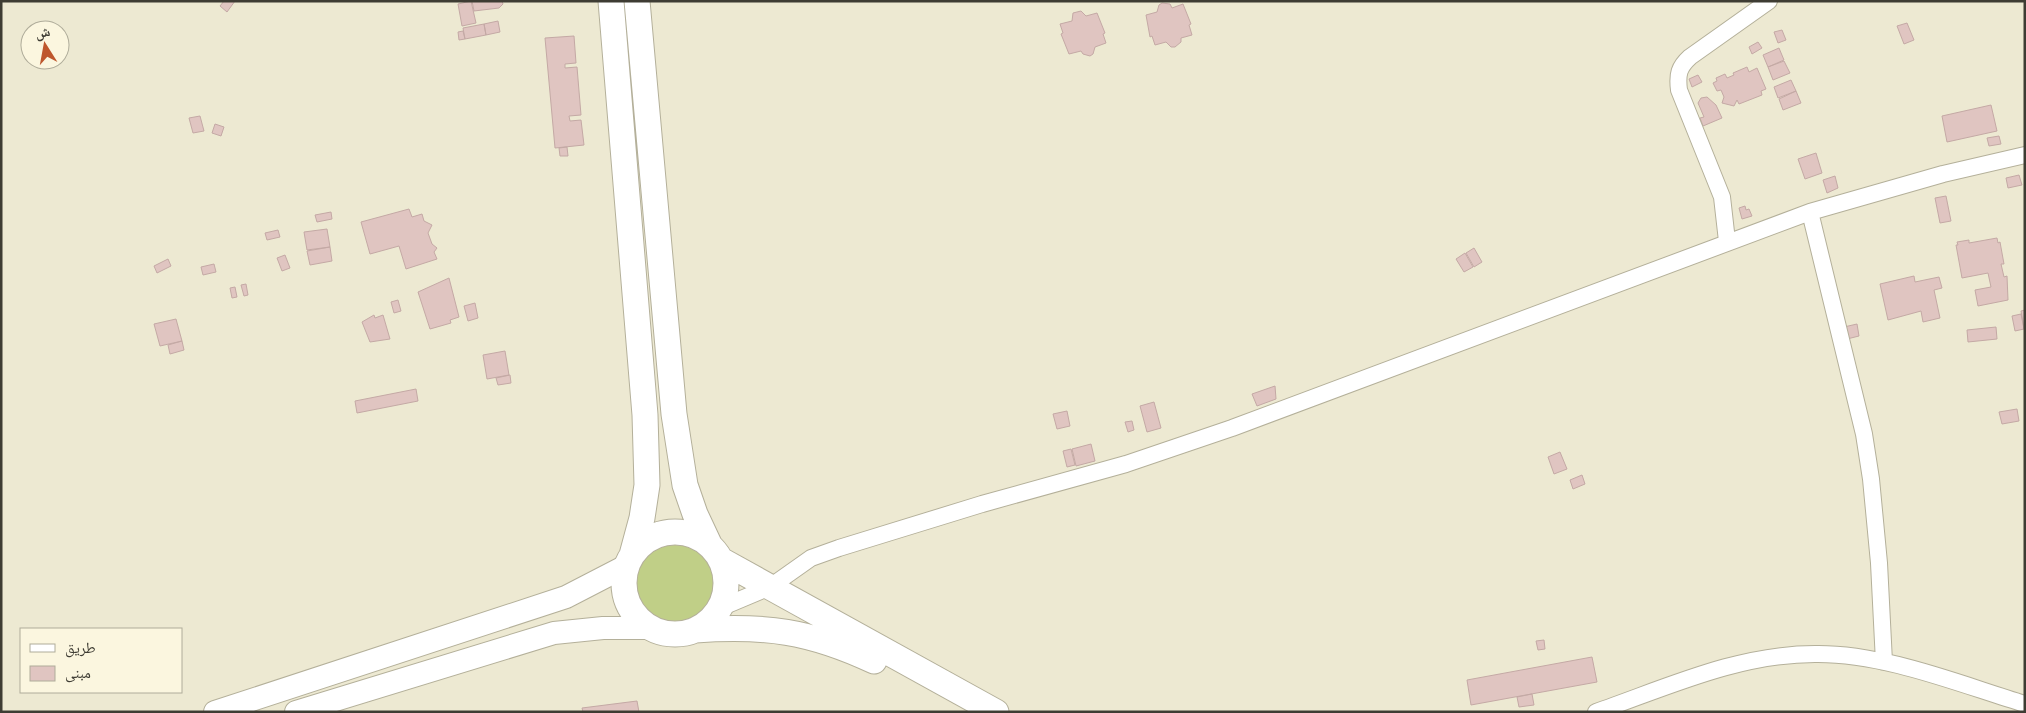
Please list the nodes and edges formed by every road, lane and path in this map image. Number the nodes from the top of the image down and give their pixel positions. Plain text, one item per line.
1 (611, 1) edge
2 (637, 1) edge
3 (1769, 1) edge
4 (2025, 155) edge
5 (1810, 212) junction
6 (1727, 241) junction
7 (716, 553) junction
8 (629, 560) junction
9 (770, 587) junction
10 (720, 608) junction
11 (651, 628) junction
12 (695, 630) junction
13 (1884, 662) junction
14 (2025, 704) edge
15 (215, 712) edge
16 (296, 712) edge
17 (965, 712) edge
18 (996, 712) edge
19 (1596, 712) edge

1 - 8 main road
2 - 7 main road
3 - 6 street
4 - 5 street
5 - 6 street
5 - 13 street
6 - 9 street
7 - 8 main road
7 - 9 main road
7 - 10 main road
8 - 11 main road
8 - 15 main road
9 - 10 street
9 - 18 main road
10 - 12 main road
11 - 12 main road
11 - 16 main road
12 - 17 main road
13 - 14 street
13 - 19 street

